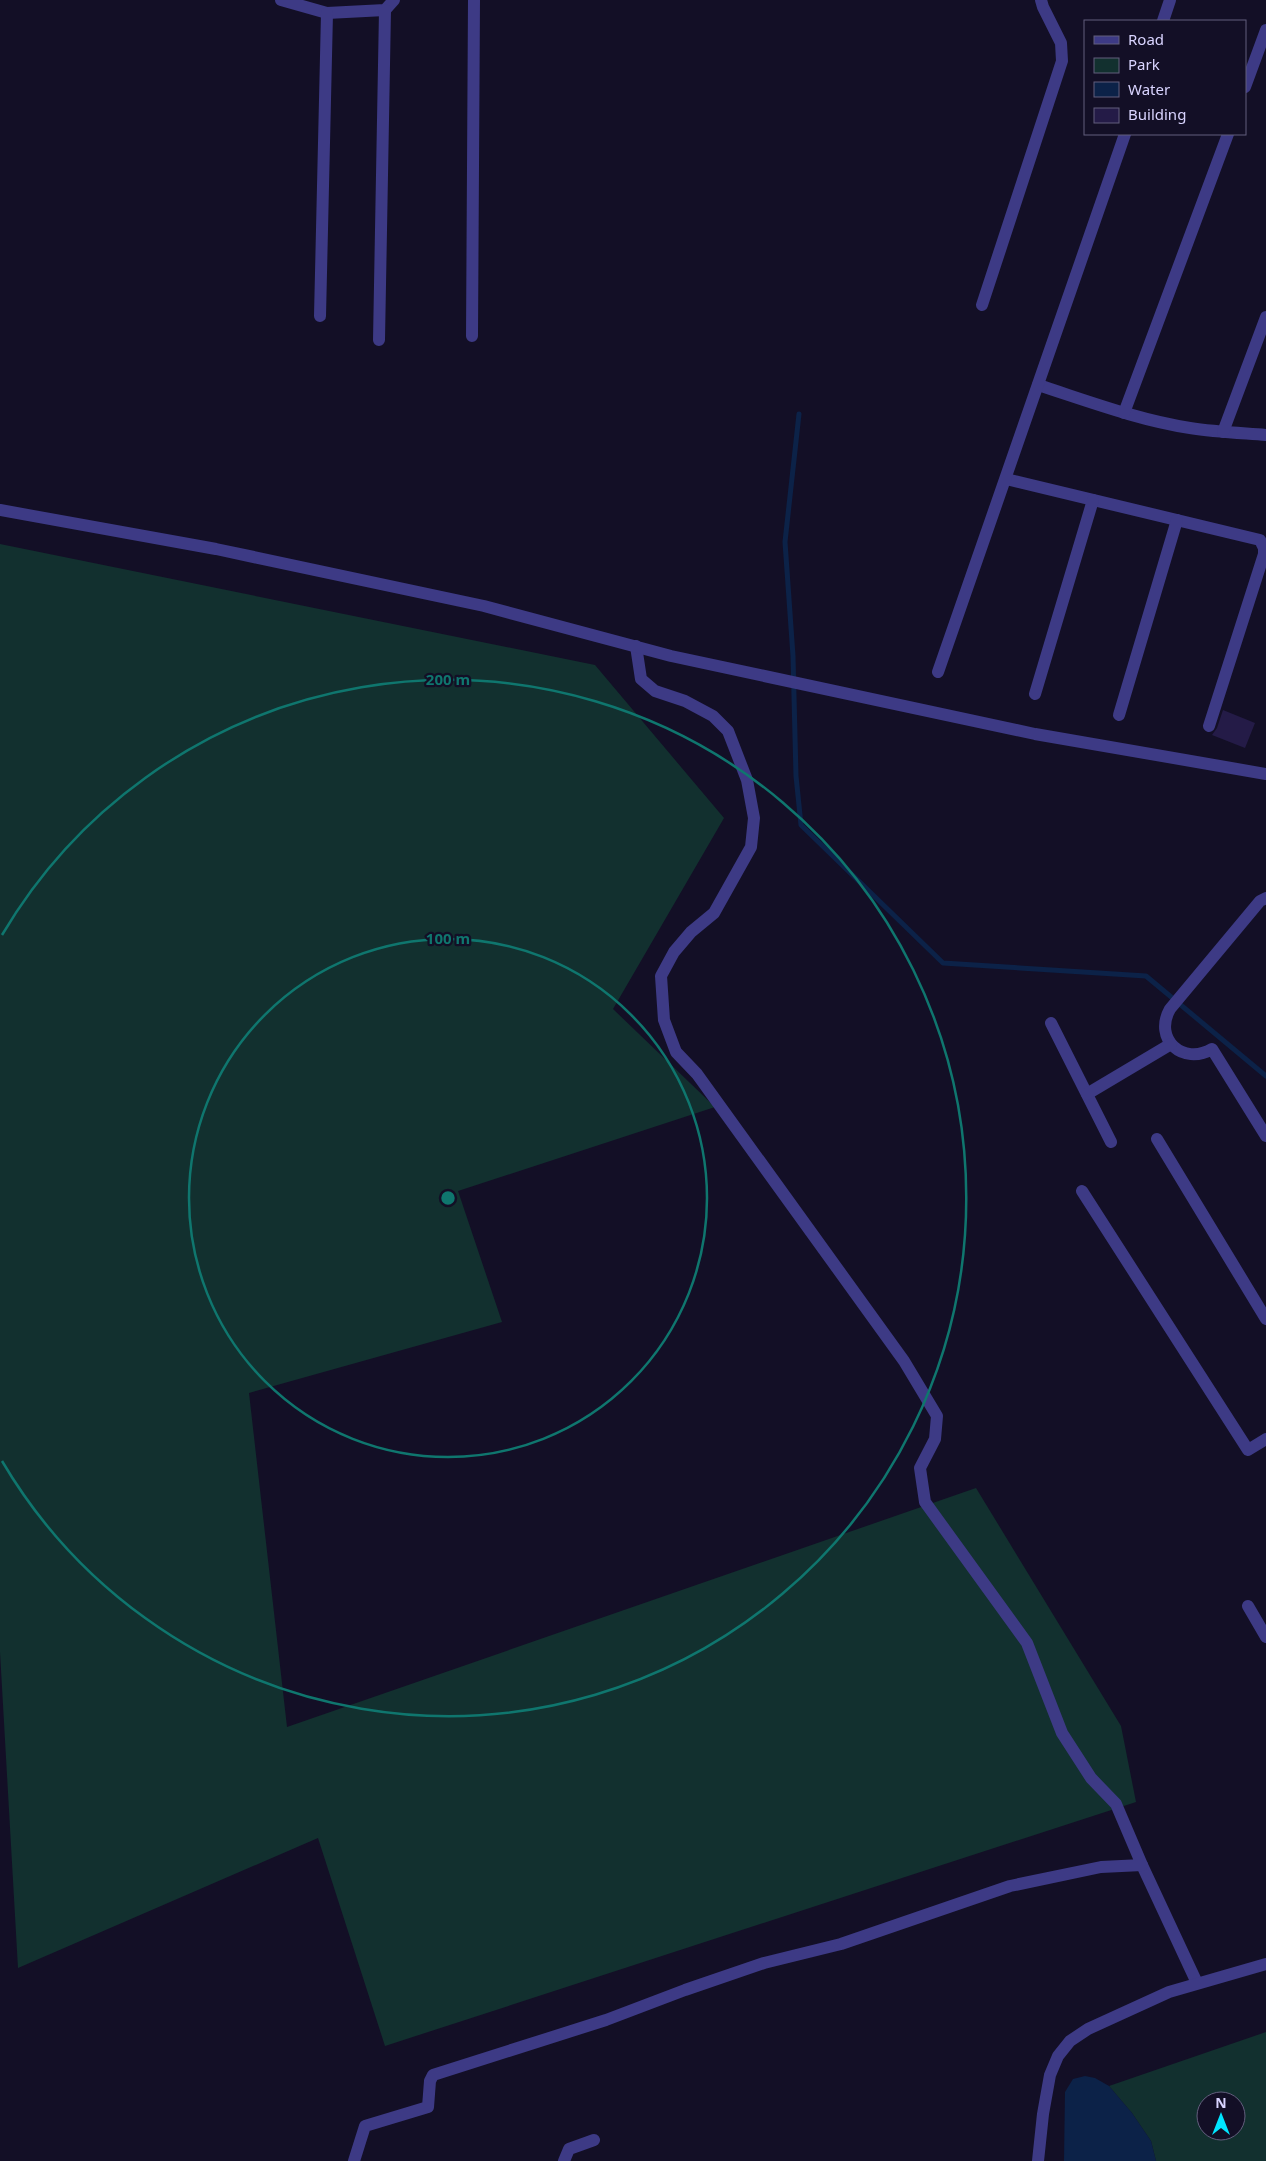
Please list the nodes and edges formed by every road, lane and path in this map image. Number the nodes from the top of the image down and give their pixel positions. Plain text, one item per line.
1 (281, 0) edge
2 (474, 0) edge
3 (1041, 0) edge
4 (1170, 0) edge
5 (389, 5) edge
6 (327, 13) junction
7 (1163, 20) edge
8 (1266, 30) edge
9 (1246, 84) edge
10 (1124, 135) edge
11 (1228, 135) edge
12 (982, 304) dead end
13 (320, 316) dead end
14 (1266, 317) edge
15 (472, 336) dead end
16 (379, 340) dead end
17 (1038, 385) junction
18 (1124, 413) junction
19 (1223, 432) junction
20 (1266, 436) edge
21 (1006, 479) junction
22 (1093, 500) junction
23 (0, 510) edge
24 (1177, 520) junction
25 (636, 646) junction
26 (938, 672) dead end
27 (1035, 694) dead end
28 (1119, 715) dead end
29 (1209, 726) dead end
30 (1266, 774) edge
31 (1266, 898) edge
32 (1051, 1023) dead end
33 (1171, 1044) junction
34 (1087, 1094) junction
35 (1266, 1136) edge
36 (1157, 1139) dead end
37 (1111, 1142) dead end
38 (1082, 1191) dead end
39 (1266, 1319) edge
40 (1266, 1439) edge
41 (1248, 1606) dead end
42 (1266, 1637) edge
43 (1142, 1865) junction
44 (1266, 1964) edge
45 (1197, 1983) junction
46 (594, 2140) dead end
47 (354, 2161) edge
48 (564, 2161) edge
49 (1038, 2161) edge

1 - 6 street
2 - 15 street
3 - 12 street
4 - 7 street
5 - 6 street
5 - 16 street
6 - 13 street
8 - 9 street
10 - 17 street
11 - 18 street
14 - 19 street
17 - 18 street
17 - 21 street
18 - 19 street
19 - 20 street
21 - 22 street
21 - 26 street
22 - 24 street
22 - 27 street
23 - 25 street
24 - 28 street
24 - 29 street
25 - 30 street
25 - 43 street
31 - 33 street
32 - 34 street
33 - 34 street
33 - 35 street
34 - 37 street
36 - 39 street
38 - 40 street
41 - 42 street
43 - 45 street
43 - 47 street
44 - 45 street
45 - 49 street
46 - 48 street

